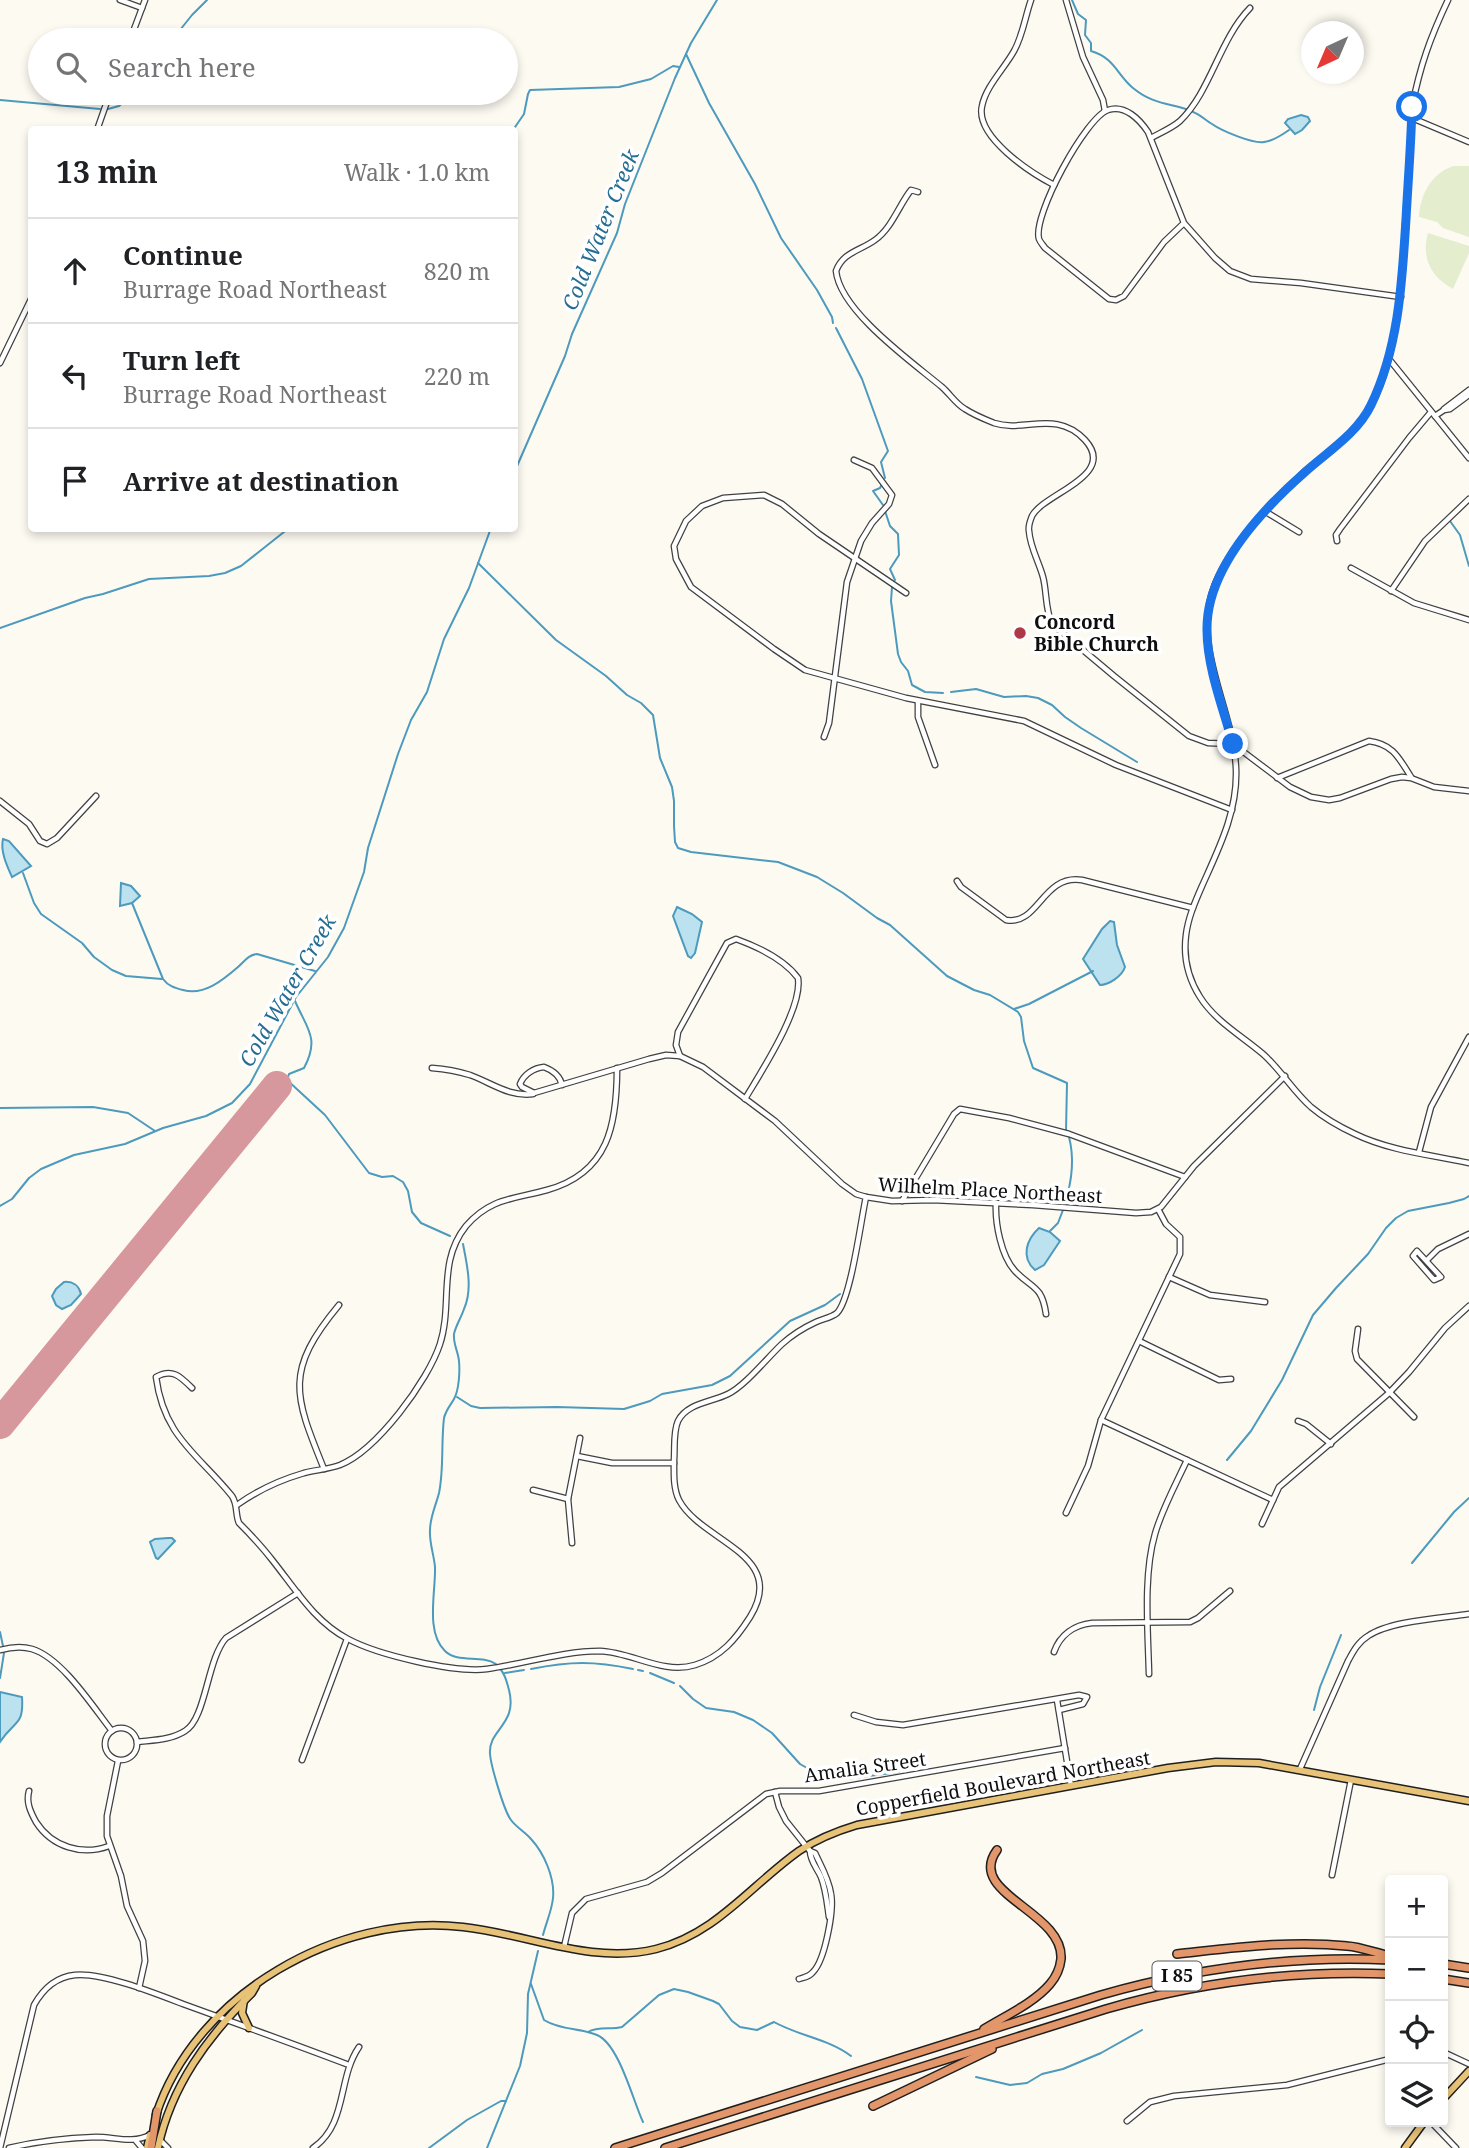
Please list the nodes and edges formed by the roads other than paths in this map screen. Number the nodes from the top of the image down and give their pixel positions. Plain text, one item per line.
1 (120, 0) edge
2 (145, 0) edge
3 (1031, 0) edge
4 (1066, 0) edge
5 (1448, 0) edge
6 (142, 8) junction
7 (1250, 8) dead end
8 (134, 28) edge
9 (106, 105) edge
10 (1105, 111) junction
11 (1412, 118) junction
12 (98, 126) edge
13 (1151, 138) junction
14 (1469, 142) edge
15 (1054, 185) junction
16 (918, 192) dead end
17 (1184, 223) junction
18 (1401, 297) junction
19 (28, 306) edge
20 (0, 342) edge
21 (8, 349) junction
22 (1388, 358) junction
23 (0, 363) edge
24 (1469, 390) edge
25 (1469, 395) edge
26 (1444, 410) junction
27 (1433, 414) junction
28 (1469, 457) edge
29 (855, 460) dead end
30 (1469, 499) edge
31 (1266, 512) junction
32 (1299, 532) dead end
33 (1337, 541) dead end
34 (854, 558) junction
35 (1351, 568) dead end
36 (1391, 591) junction
37 (905, 593) dead end
38 (1469, 620) edge
39 (836, 680) junction
40 (918, 701) junction
41 (824, 737) dead end
42 (1233, 744) junction
43 (935, 765) dead end
44 (1277, 778) junction
45 (1411, 778) junction
46 (1469, 790) edge
47 (96, 796) dead end
48 (0, 801) edge
49 (1232, 810) junction
50 (957, 881) dead end
51 (1193, 908) junction
52 (1469, 1037) edge
53 (680, 1056) junction
54 (432, 1068) dead end
55 (617, 1068) junction
56 (1285, 1076) junction
57 (562, 1085) junction
58 (534, 1093) junction
59 (745, 1099) junction
60 (1419, 1152) junction
61 (1469, 1163) edge
62 (1185, 1177) junction
63 (866, 1197) junction
64 (902, 1201) junction
65 (996, 1203) junction
66 (1158, 1209) junction
67 (1469, 1234) edge
68 (1427, 1260) junction
69 (1169, 1277) junction
70 (1265, 1302) dead end
71 (339, 1305) dead end
72 (1469, 1306) edge
73 (1046, 1314) dead end
74 (1358, 1329) dead end
75 (1139, 1342) junction
76 (1231, 1379) dead end
77 (192, 1388) dead end
78 (1389, 1393) junction
79 (1414, 1417) dead end
80 (1101, 1420) junction
81 (1298, 1421) dead end
82 (580, 1438) dead end
83 (1331, 1444) junction
84 (577, 1456) junction
85 (1187, 1460) junction
86 (674, 1463) junction
87 (324, 1469) junction
88 (533, 1490) dead end
89 (569, 1499) junction
90 (1273, 1500) junction
91 (237, 1505) junction
92 (1066, 1513) dead end
93 (1262, 1524) dead end
94 (572, 1543) dead end
95 (1230, 1591) dead end
96 (298, 1593) junction
97 (1469, 1614) edge
98 (1147, 1622) junction
99 (347, 1639) junction
100 (0, 1650) edge
101 (1054, 1652) dead end
102 (1149, 1674) dead end
103 (1057, 1700) junction
104 (1059, 1710) junction
105 (854, 1715) dead end
106 (112, 1731) junction
107 (137, 1742) junction
108 (1065, 1748) junction
109 (118, 1760) junction
110 (302, 1760) dead end
111 (1300, 1769) junction
112 (1351, 1779) junction
113 (1071, 1787) junction
114 (29, 1791) dead end
115 (775, 1792) junction
116 (1469, 1801) edge
117 (109, 1846) junction
118 (809, 1849) junction
119 (997, 1850) dead end
120 (1332, 1875) dead end
121 (564, 1947) junction
122 (1177, 1954) dead end
123 (1385, 1956) edge
124 (1385, 1958) edge
125 (1448, 1965) edge
126 (1469, 1968) edge
127 (1385, 1974) edge
128 (799, 1979) dead end
129 (1448, 1980) edge
130 (1469, 1983) edge
131 (256, 1986) junction
132 (139, 1988) junction
133 (244, 2000) junction
134 (217, 2016) junction
135 (226, 2019) junction
136 (248, 2028) junction
137 (972, 2036) junction
138 (1012, 2039) junction
139 (359, 2047) dead end
140 (1448, 2054) edge
141 (1385, 2060) edge
142 (1469, 2064) edge
143 (349, 2065) junction
144 (1469, 2071) edge
145 (1448, 2094) edge
146 (873, 2106) dead end
147 (157, 2111) junction
148 (1127, 2120) dead end
149 (1420, 2127) edge
150 (1436, 2127) edge
151 (151, 2134) junction
152 (135, 2141) junction
153 (159, 2144) edge
154 (0, 2148) edge
155 (9, 2148) edge
156 (147, 2148) edge
157 (169, 2148) edge
158 (313, 2148) edge
159 (615, 2148) edge
160 (665, 2148) edge
161 (1405, 2148) edge
162 (1456, 2148) edge

1 - 6 street
2 - 6 street
3 - 15 street
4 - 10 street
5 - 11 street
6 - 8 street
7 - 13 street
9 - 12 street
10 - 13 street
10 - 15 street
11 - 14 street
11 - 18 street
13 - 17 street
15 - 17 street
16 - 42 street
17 - 18 street
18 - 22 street
19 - 21 street
20 - 21 street
21 - 23 street
22 - 27 street
22 - 31 street
24 - 26 street
25 - 26 street
26 - 27 street
27 - 28 street
27 - 33 street
29 - 34 street
30 - 36 street
31 - 32 street
31 - 42 street
34 - 37 street
34 - 39 street
34 - 39 street
35 - 36 street
36 - 38 street
39 - 40 street
39 - 41 street
40 - 43 street
40 - 49 street
42 - 44 street
42 - 49 street
44 - 45 street
44 - 45 street
45 - 46 street
47 - 48 street
49 - 51 street
50 - 51 street
51 - 56 street
52 - 60 street
53 - 55 street
53 - 59 street, Wilhelm Place Northeast
53 - 59 street
54 - 58 street
55 - 57 street
55 - 87 street
56 - 60 street
56 - 62 street
57 - 58 street
57 - 58 street
59 - 63 street, Wilhelm Place Northeast
60 - 61 street
62 - 64 street
62 - 66 street
63 - 64 street, Wilhelm Place Northeast
63 - 86 street
64 - 65 street, Wilhelm Place Northeast
65 - 66 street, Wilhelm Place Northeast
65 - 73 street
66 - 69 street
67 - 68 street
68 - 68 street
69 - 70 street
69 - 75 street
71 - 87 street
72 - 78 street
74 - 78 street
75 - 76 street
75 - 80 street
77 - 91 street
78 - 79 street
78 - 83 street
80 - 85 street
80 - 92 street
81 - 83 street
82 - 84 street
83 - 90 street
84 - 86 street
84 - 89 street
85 - 90 street
85 - 98 street
86 - 99 street
87 - 91 street
88 - 89 street
89 - 94 street
90 - 93 street
91 - 96 street
95 - 98 street
96 - 99 street
96 - 107 street
97 - 111 street
98 - 101 street
98 - 102 street
99 - 110 street
100 - 106 street
103 - 104 street
103 - 104 street
103 - 105 street
104 - 108 street
106 - 107 street
106 - 109 street
107 - 109 street
108 - 113 street
108 - 115 street, Amalia Street
109 - 117 street
111 - 112 main road, Copperfield Boulevard Northeast
111 - 113 main road, Copperfield Boulevard Northeast
112 - 116 main road, Copperfield Boulevard Northeast
112 - 120 street
113 - 118 main road, Copperfield Boulevard Northeast
114 - 117 street
115 - 118 street
115 - 121 street, Amalia Street
117 - 132 street
118 - 121 main road, Copperfield Boulevard Northeast
118 - 128 street
119 - 137 highway
121 - 131 main road, Copperfield Boulevard Northeast
122 - 123 highway
124 - 137 highway, I 85
125 - 126 highway
127 - 138 highway, I 85
129 - 130 highway
131 - 133 main road, Copperfield Boulevard Northeast
131 - 134 main road, Copperfield Boulevard Northeast
132 - 134 street
132 - 154 street
133 - 135 main road, Copperfield Boulevard Northeast
133 - 136 main road
134 - 135 street
134 - 147 main road, Copperfield Boulevard Northeast
135 - 136 street
135 - 153 main road, Copperfield Boulevard Northeast
136 - 143 street
137 - 159 highway, I 85
138 - 146 highway
138 - 160 highway, I 85
139 - 143 street
140 - 142 street
141 - 148 street
143 - 158 street
144 - 145 main road
147 - 151 main road, Copperfield Boulevard Northeast
147 - 156 highway
149 - 161 main road
150 - 162 street
151 - 152 street
151 - 156 main road, Copperfield Boulevard Northeast
152 - 155 street
152 - 156 street
153 - 157 street

